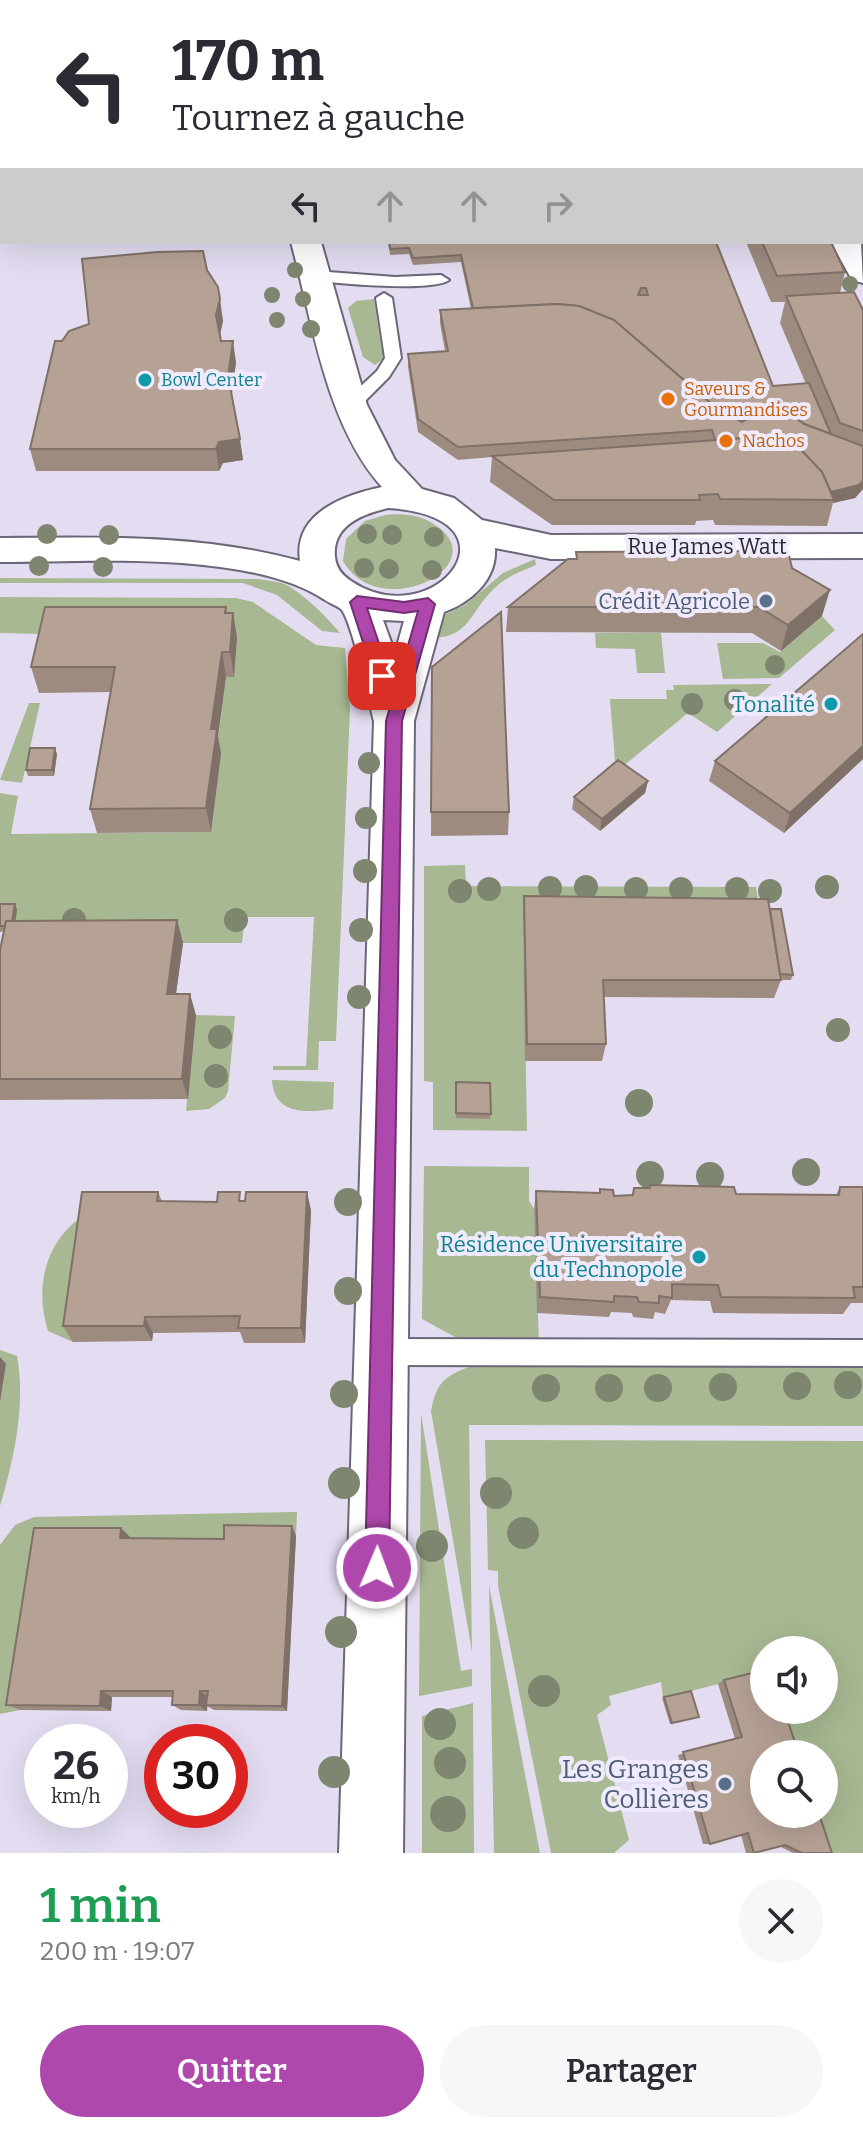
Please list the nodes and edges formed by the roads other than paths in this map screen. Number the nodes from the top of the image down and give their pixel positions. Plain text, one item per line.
1 (307, 244) edge
2 (847, 244) edge
3 (863, 274) edge
4 (315, 276) junction
5 (441, 280) dead end
6 (384, 298) dead end
7 (351, 405) junction
8 (411, 498) junction
9 (310, 528) junction
10 (471, 529) junction
11 (568, 540) junction
12 (863, 546) edge
13 (0, 550) edge
14 (151, 550) junction
15 (472, 574) junction
16 (342, 592) junction
17 (428, 604) junction
18 (394, 721) junction
19 (381, 1352) junction
20 (863, 1353) edge
21 (371, 1853) edge

1 - 4 street
2 - 3 street
4 - 5 lane
4 - 7 street
6 - 7 lane
7 - 8 street
7 - 9 street
8 - 9 street
8 - 10 street
9 - 14 street
9 - 16 street
10 - 11 street, Rue James Watt
10 - 15 street
11 - 12 street, Rue James Watt
11 - 15 street, Rue James Watt
13 - 14 street
14 - 16 street
15 - 17 street
16 - 17 street
16 - 18 street
17 - 18 street
18 - 19 street
19 - 20 lane
19 - 21 street

